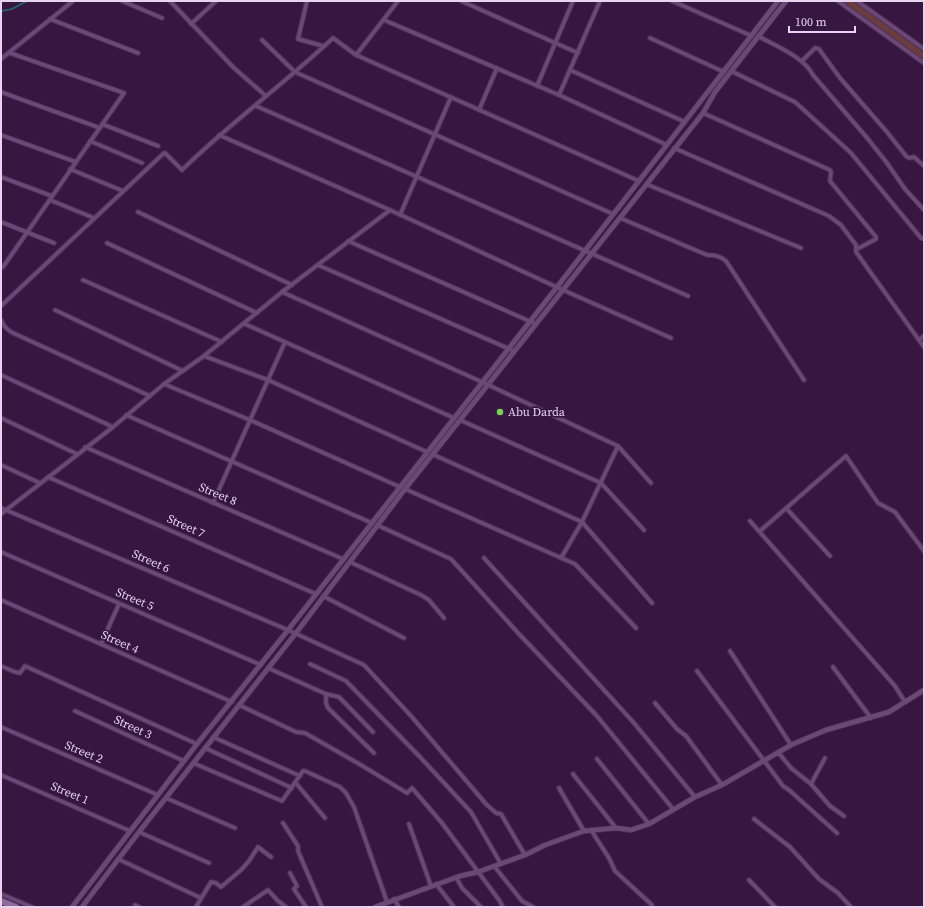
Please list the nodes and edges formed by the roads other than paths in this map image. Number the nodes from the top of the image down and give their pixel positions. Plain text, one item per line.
1 (73, 1) edge
2 (122, 1) edge
3 (170, 1) edge
4 (216, 1) edge
5 (307, 1) edge
6 (398, 1) edge
7 (461, 1) edge
8 (567, 1) edge
9 (600, 1) edge
10 (672, 1) edge
11 (778, 1) edge
12 (786, 1) edge
13 (838, 1) edge
14 (857, 1) edge
15 (572, 2) edge
16 (162, 18) dead end
17 (50, 19) junction
18 (384, 20) junction
19 (191, 24) junction
20 (752, 36) junction
21 (758, 36) junction
22 (650, 38) dead end
23 (262, 40) dead end
24 (554, 42) junction
25 (323, 46) junction
26 (924, 49) edge
27 (10, 53) junction
28 (138, 53) dead end
29 (578, 53) junction
30 (356, 55) junction
31 (1, 59) edge
32 (802, 61) junction
33 (924, 63) edge
34 (497, 68) junction
35 (570, 70) junction
36 (731, 71) junction
37 (295, 72) junction
38 (724, 72) junction
39 (537, 86) junction
40 (1, 92) edge
41 (559, 95) junction
42 (266, 96) junction
43 (451, 97) junction
44 (256, 106) junction
45 (479, 110) junction
46 (703, 113) junction
47 (685, 122) junction
48 (101, 126) junction
49 (434, 134) junction
50 (219, 135) junction
51 (1, 136) edge
52 (90, 141) junction
53 (667, 145) junction
54 (158, 146) dead end
55 (674, 148) junction
56 (76, 162) junction
57 (142, 163) dead end
58 (924, 166) edge
59 (70, 169) junction
60 (1, 177) edge
61 (416, 177) junction
62 (639, 181) junction
63 (646, 184) junction
64 (123, 191) junction
65 (51, 198) junction
66 (390, 210) junction
67 (924, 210) edge
68 (138, 212) dead end
69 (613, 214) junction
70 (400, 215) junction
71 (94, 218) junction
72 (620, 218) junction
73 (1, 222) edge
74 (28, 232) junction
75 (924, 239) edge
76 (348, 241) junction
77 (54, 243) dead end
78 (107, 243) dead end
79 (801, 248) dead end
80 (857, 249) junction
81 (585, 250) junction
82 (592, 253) junction
83 (318, 265) junction
84 (1, 266) edge
85 (83, 280) dead end
86 (292, 285) junction
87 (557, 287) junction
88 (563, 290) junction
89 (282, 292) junction
90 (688, 296) dead end
91 (1, 306) edge
92 (55, 310) dead end
93 (257, 313) junction
94 (1, 320) edge
95 (530, 321) junction
96 (245, 324) junction
97 (536, 324) junction
98 (924, 336) edge
99 (671, 338) dead end
100 (919, 340) junction
101 (222, 342) junction
102 (284, 342) junction
103 (924, 347) edge
104 (509, 348) junction
105 (514, 351) junction
106 (204, 356) junction
107 (183, 371) junction
108 (1, 375) edge
109 (268, 380) junction
110 (804, 380) dead end
111 (482, 382) junction
112 (164, 384) junction
113 (488, 384) junction
114 (150, 396) junction
115 (126, 415) junction
116 (1, 418) edge
117 (454, 418) junction
118 (250, 420) junction
119 (460, 420) junction
120 (113, 427) junction
121 (618, 446) junction
122 (85, 447) junction
123 (427, 452) junction
124 (77, 454) junction
125 (432, 454) junction
126 (232, 460) junction
127 (1, 465) edge
128 (48, 477) junction
129 (652, 482) dead end
130 (40, 483) junction
131 (601, 483) junction
132 (402, 488) junction
133 (213, 503) junction
134 (1, 508) edge
135 (786, 508) junction
136 (6, 510) junction
137 (1, 514) edge
138 (750, 520) dead end
139 (582, 522) junction
140 (372, 523) junction
141 (377, 525) junction
142 (644, 530) dead end
143 (760, 531) junction
144 (924, 551) edge
145 (1, 552) edge
146 (830, 556) dead end
147 (484, 558) dead end
148 (561, 558) junction
149 (343, 559) junction
150 (350, 562) junction
151 (316, 594) junction
152 (323, 596) junction
153 (1, 600) edge
154 (652, 603) dead end
155 (119, 604) junction
156 (444, 618) dead end
157 (636, 628) dead end
158 (288, 630) junction
159 (296, 634) junction
160 (404, 638) dead end
161 (101, 644) junction
162 (730, 651) dead end
163 (310, 664) dead end
164 (261, 665) junction
165 (1, 666) edge
166 (833, 667) dead end
167 (268, 668) junction
168 (697, 671) dead end
169 (924, 690) edge
170 (326, 694) junction
171 (232, 702) junction
172 (906, 702) junction
173 (655, 703) dead end
174 (239, 705) junction
175 (75, 711) dead end
176 (871, 718) junction
177 (1, 727) edge
178 (373, 732) dead end
179 (213, 738) junction
180 (197, 744) junction
181 (791, 745) junction
182 (205, 748) junction
183 (778, 752) junction
184 (374, 753) dead end
185 (825, 758) dead end
186 (598, 759) dead end
187 (184, 761) junction
188 (765, 761) junction
189 (193, 763) junction
190 (574, 774) dead end
191 (1, 775) edge
192 (300, 776) junction
193 (295, 782) junction
194 (811, 784) junction
195 (722, 786) junction
196 (292, 788) junction
197 (559, 788) dead end
198 (158, 795) junction
199 (695, 796) junction
200 (166, 798) junction
201 (673, 809) junction
202 (844, 816) dead end
203 (325, 818) dead end
204 (754, 820) dead end
205 (283, 823) dead end
206 (409, 824) dead end
207 (649, 824) junction
208 (235, 828) dead end
209 (616, 828) junction
210 (591, 830) junction
211 (130, 831) junction
212 (584, 831) junction
213 (139, 832) junction
214 (837, 833) dead end
215 (525, 855) junction
216 (271, 857) dead end
217 (118, 859) junction
218 (209, 863) dead end
219 (501, 864) junction
220 (494, 866) junction
221 (478, 872) junction
222 (290, 873) dead end
223 (456, 877) junction
224 (749, 880) dead end
225 (436, 884) junction
226 (431, 886) junction
227 (1, 894) edge
228 (201, 898) junction
229 (394, 900) junction
230 (1, 901) edge
231 (387, 902) junction
232 (652, 905) dead end
233 (16, 907) edge
234 (32, 907) edge
235 (72, 907) edge
236 (82, 907) edge
237 (196, 907) edge
238 (243, 907) edge
239 (286, 907) edge
240 (306, 907) edge
241 (322, 907) edge
242 (375, 907) edge
243 (399, 907) edge
244 (454, 907) edge
245 (481, 907) edge
246 (503, 907) edge
247 (533, 907) edge
248 (774, 907) edge
249 (851, 907) edge

1 - 17 street
2 - 16 street
3 - 19 street
4 - 19 street
5 - 25 street
6 - 18 street
7 - 24 street
8 - 15 street
9 - 29 street
10 - 20 street
11 - 20 street
12 - 21 street
13 - 33 street
14 - 26 street
15 - 24 street
17 - 27 street
17 - 28 street
18 - 30 street
18 - 34 street
19 - 42 street
20 - 38 street
21 - 32 street
21 - 36 street
22 - 38 street
23 - 37 street
24 - 29 street
24 - 39 street
25 - 30 street
25 - 37 street
27 - 31 street
27 - 48 street
29 - 35 street
30 - 43 street
32 - 58 street
32 - 67 street
34 - 39 street
34 - 45 street
35 - 41 street
35 - 47 street
36 - 46 street
36 - 75 street
37 - 42 street
37 - 49 street
38 - 47 street
39 - 41 street
40 - 48 street
41 - 53 street
42 - 44 street
43 - 45 street
43 - 49 street
44 - 50 street
44 - 61 street
45 - 62 street
46 - 55 street
46 - 80 street
47 - 53 street
48 - 52 street
48 - 54 street
49 - 61 street
49 - 69 street
50 - 64 street
50 - 66 street
51 - 56 street
52 - 56 street
52 - 57 street
53 - 62 street
55 - 63 street
55 - 80 street
56 - 59 street
59 - 64 street
59 - 65 street
60 - 65 street
61 - 70 street
61 - 81 street
62 - 69 street
63 - 72 street
63 - 79 street
64 - 71 street
65 - 71 street
65 - 74 street
66 - 70 street
66 - 76 street
68 - 86 street
69 - 81 street
70 - 87 street
71 - 91 street
72 - 82 street
72 - 110 street
73 - 74 street
74 - 77 street
74 - 84 street
76 - 83 street
76 - 95 street
78 - 93 street
80 - 100 street
81 - 82 street
81 - 87 street
82 - 88 street
82 - 90 street
83 - 86 street
83 - 104 street
85 - 101 street
86 - 89 street
87 - 88 street
87 - 95 street
88 - 97 street
88 - 99 street
89 - 93 street
89 - 111 street
92 - 107 street
93 - 96 street
94 - 114 street
95 - 97 street
95 - 104 street
96 - 101 street
96 - 102 street
97 - 105 street
98 - 100 street
100 - 103 street
101 - 106 street
102 - 109 street
102 - 117 street
104 - 105 street
104 - 111 street
105 - 113 street
106 - 107 street
106 - 109 street
107 - 112 street
108 - 120 street
109 - 118 street
109 - 123 street
111 - 113 street
111 - 117 street
112 - 114 street
112 - 118 street
113 - 119 street
113 - 121 street
114 - 115 street
115 - 120 street
115 - 126 street
116 - 124 street
117 - 123 street
118 - 126 street
118 - 132 street
119 - 125 street
119 - 131 street
120 - 122 street
121 - 129 street
121 - 131 street
122 - 124 street
122 - 133 street, Street 8
123 - 132 street
124 - 128 street
125 - 132 street
125 - 139 street
126 - 133 street
126 - 140 street
127 - 130 street
128 - 130 street
128 - 151 street, Street 7
130 - 136 street
131 - 139 street
131 - 142 street
132 - 140 street
132 - 141 street
132 - 148 street
133 - 149 street, Street 8
134 - 136 street, Street 6
135 - 143 street
135 - 144 street
135 - 146 street
136 - 137 street
136 - 158 street, Street 6
138 - 143 street
139 - 148 street
139 - 154 street
140 - 149 street
141 - 150 street
141 - 201 street
143 - 172 street
145 - 155 street, Street 5
147 - 199 street
148 - 157 street
149 - 151 street
150 - 152 street
150 - 156 street
151 - 158 street
152 - 159 street
152 - 160 street
153 - 161 street, Street 4
155 - 161 street
155 - 164 street, Street 5
158 - 159 street, Street 6
158 - 164 street
159 - 167 street
159 - 215 street, Street 6
161 - 171 street, Street 4
162 - 181 street
163 - 219 street
164 - 171 street
165 - 180 street
166 - 176 street
167 - 170 street
167 - 174 street
168 - 188 street
169 - 172 street
170 - 178 street
170 - 184 street
171 - 180 street
172 - 176 street
173 - 195 street
174 - 179 street
174 - 221 street
175 - 187 street, Street 3
176 - 181 street
177 - 198 street, Street 2
179 - 182 street
179 - 192 street
180 - 187 street
181 - 183 street
182 - 189 street
182 - 196 street
183 - 188 street
183 - 194 street
185 - 194 street
186 - 207 street
187 - 198 street
188 - 195 street
188 - 214 street
189 - 196 street
189 - 200 street
190 - 209 street
191 - 211 street, Street 1
192 - 193 street
192 - 231 street
193 - 196 street
193 - 203 street
194 - 202 street
195 - 199 street
197 - 212 street
198 - 211 street
199 - 201 street
200 - 208 street
200 - 213 street
201 - 207 street
204 - 249 street
205 - 241 street
206 - 226 street
207 - 209 street
209 - 210 street
210 - 212 street
210 - 232 street
211 - 235 street
212 - 215 street
213 - 217 street
213 - 218 street
215 - 219 street
216 - 228 street
217 - 228 street
217 - 236 street
219 - 220 street
220 - 221 street
220 - 247 street
221 - 223 street
221 - 246 street
222 - 240 street
223 - 225 street
223 - 245 street
224 - 248 street
225 - 226 street
225 - 244 street
226 - 229 street
227 - 234 street
228 - 237 street
229 - 231 street
229 - 243 street
230 - 233 highway
231 - 242 street
238 - 239 street

